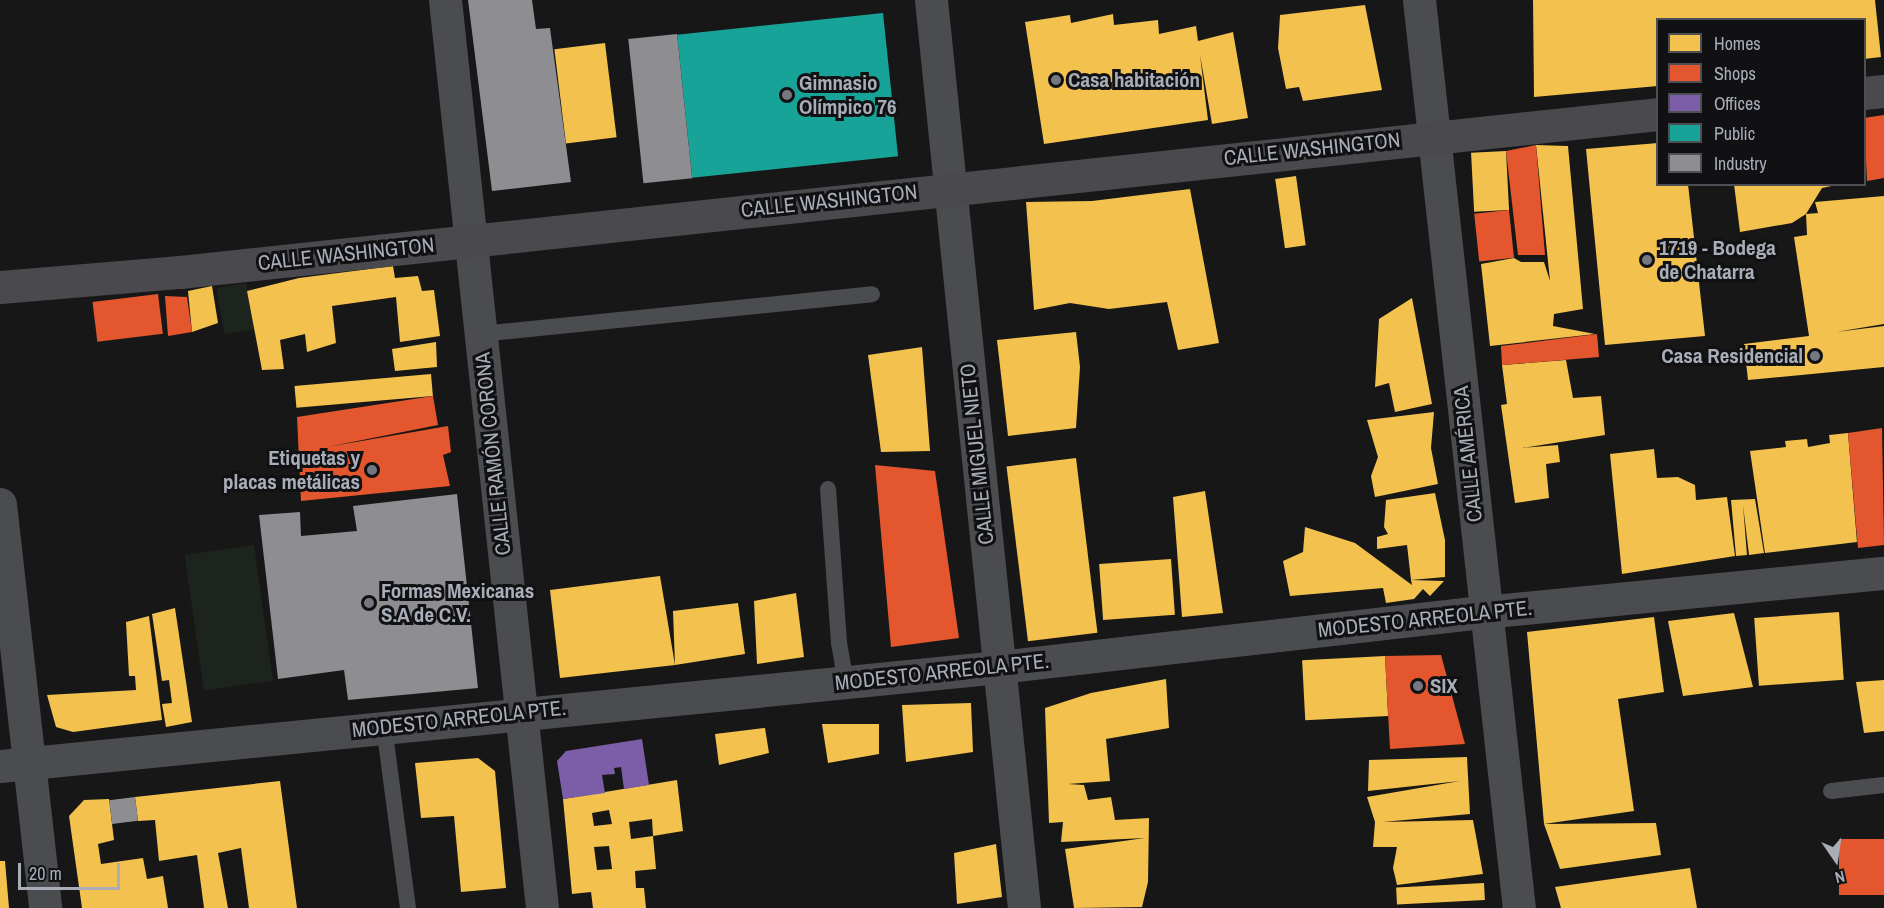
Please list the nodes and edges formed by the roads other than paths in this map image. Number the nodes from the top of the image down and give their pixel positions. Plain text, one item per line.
1 (445, 0) edge
2 (931, 0) edge
3 (1419, 0) edge
4 (1884, 91) edge
5 (1866, 93) edge
6 (1656, 114) edge
7 (1433, 136) junction
8 (950, 187) junction
9 (470, 240) junction
10 (0, 286) edge
11 (872, 294) dead end
12 (481, 334) junction
13 (828, 489) dead end
14 (0, 504) edge
15 (1884, 573) edge
16 (1485, 612) junction
17 (999, 667) junction
18 (846, 681) junction
19 (521, 713) junction
20 (384, 726) junction
21 (32, 763) junction
22 (0, 766) edge
23 (1884, 785) edge
24 (1831, 792) dead end
25 (45, 908) edge
26 (408, 908) edge
27 (542, 908) edge
28 (1024, 908) edge
29 (1519, 908) edge

1 - 9 street, CALLE RAMÓN CORONA
2 - 8 street, CALLE MIGUEL NIETO
3 - 7 street, CALLE AMÉRICA
4 - 5 main road
6 - 7 main road, CALLE WASHINGTON
7 - 8 main road, CALLE WASHINGTON
7 - 16 street, CALLE AMÉRICA
8 - 9 main road, CALLE WASHINGTON
8 - 17 street, CALLE MIGUEL NIETO
9 - 10 main road, CALLE WASHINGTON
9 - 12 street, CALLE RAMÓN CORONA
11 - 12 lane
12 - 19 street, CALLE RAMÓN CORONA
13 - 18 lane
14 - 21 street
15 - 16 street, MODESTO ARREOLA PTE.
16 - 17 street, MODESTO ARREOLA PTE.
16 - 29 street, CALLE AMÉRICA
17 - 18 street, MODESTO ARREOLA PTE.
17 - 28 street, CALLE MIGUEL NIETO
18 - 19 street, MODESTO ARREOLA PTE.
19 - 20 street, MODESTO ARREOLA PTE.
19 - 27 street, CALLE RAMÓN CORONA
20 - 21 street, MODESTO ARREOLA PTE.
20 - 26 lane
21 - 22 street, MODESTO ARREOLA PTE.
21 - 25 street
23 - 24 lane

